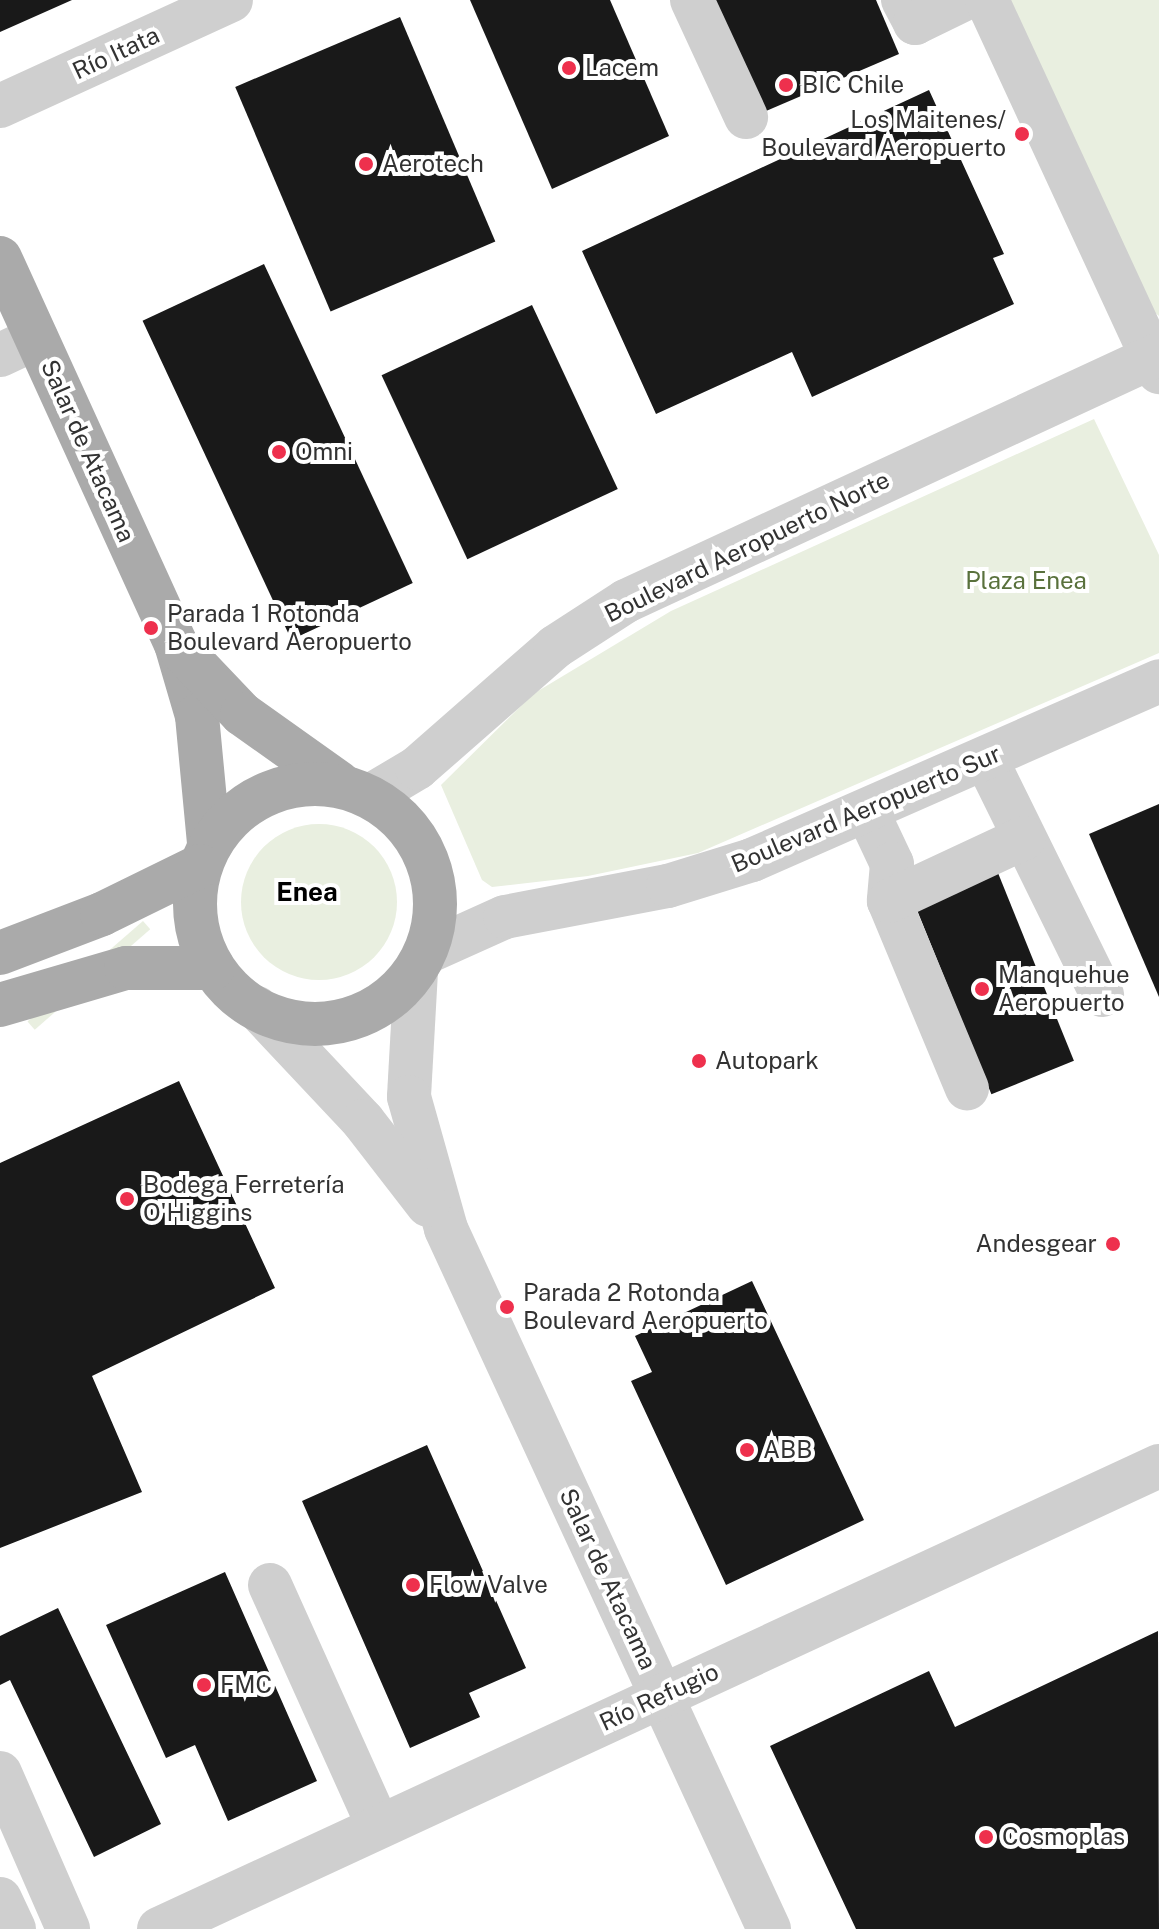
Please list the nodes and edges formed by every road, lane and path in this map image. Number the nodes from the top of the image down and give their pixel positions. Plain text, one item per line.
1 (231, 0) edge
2 (692, 0) edge
3 (903, 0) edge
4 (962, 0) edge
5 (987, 0) edge
6 (0, 106) edge
7 (746, 117) dead end
8 (0, 258) edge
9 (14, 326) edge
10 (1157, 361) edge
11 (176, 644) junction
12 (1159, 681) edge
13 (986, 759) junction
14 (354, 790) junction
15 (868, 813) junction
16 (1024, 838) junction
17 (204, 855) junction
18 (889, 901) junction
19 (0, 953) edge
20 (422, 962) junction
21 (213, 968) junction
22 (1102, 995) dead end
23 (0, 1005) edge
24 (257, 1008) junction
25 (967, 1088) dead end
26 (446, 1229) junction
27 (1159, 1466) edge
28 (270, 1585) dead end
29 (661, 1696) junction
30 (0, 1773) edge
31 (379, 1827) junction
32 (0, 1899) edge
33 (14, 1929) edge
34 (68, 1929) edge
35 (159, 1929) edge
36 (769, 1929) edge

1 - 6 street, Río Itata
2 - 7 street
3 - 4 street
5 - 10 street
8 - 9 main road, Salar de Atacama
9 - 11 main road, Salar de Atacama
10 - 14 street, Boulevard Aeropuerto Norte
11 - 14 main road, Salar de Atacama
11 - 17 main road, Salar de Atacama
12 - 13 street, Boulevard Aeropuerto Sur
13 - 15 street, Boulevard Aeropuerto Sur
13 - 16 street
14 - 17 main road
14 - 20 main road
15 - 18 street
15 - 20 street, Boulevard Aeropuerto Sur
16 - 18 street
16 - 22 street
17 - 19 main road
17 - 21 main road
18 - 25 street
20 - 24 main road
20 - 26 street, Salar de Atacama
21 - 23 main road
21 - 24 main road
24 - 26 street, Salar de Atacama
26 - 29 street, Salar de Atacama
27 - 29 street, Río Refugio
28 - 31 street
29 - 31 street, Río Refugio
29 - 36 street, Salar de Atacama
30 - 34 street
31 - 35 street, Río Refugio
32 - 33 street

